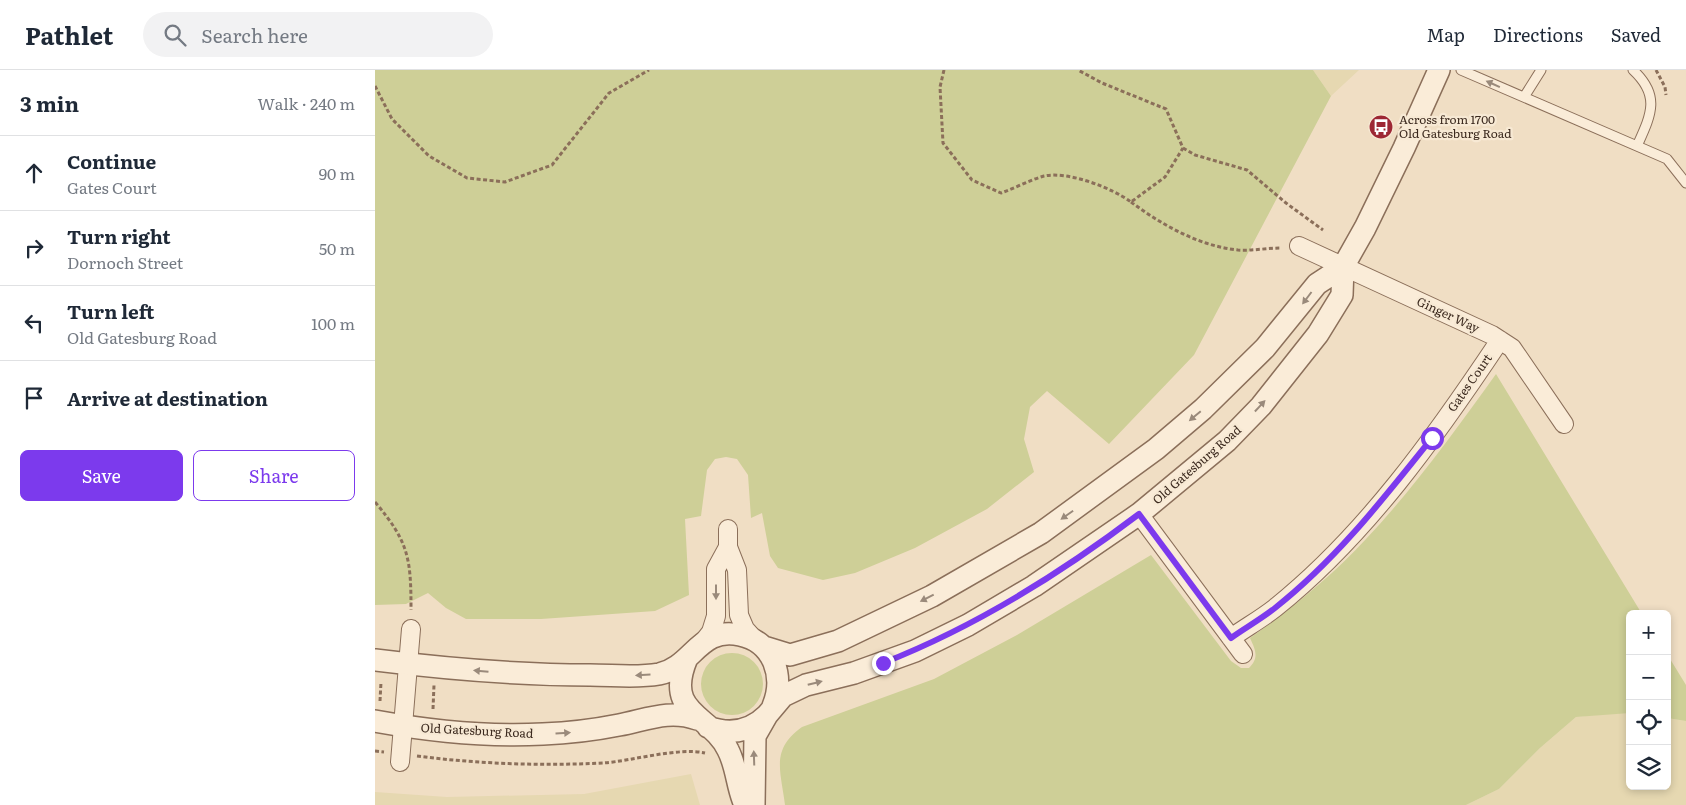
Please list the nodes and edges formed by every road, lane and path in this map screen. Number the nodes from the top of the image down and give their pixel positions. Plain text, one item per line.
1 (649, 70) edge
2 (944, 70) edge
3 (1078, 70) edge
4 (1439, 70) edge
5 (1461, 70) edge
6 (1541, 70) edge
7 (1633, 70) edge
8 (375, 86) edge
9 (1524, 97) junction
10 (1637, 146) junction
11 (1183, 148) junction
12 (1686, 183) edge
13 (1131, 202) junction
14 (1323, 230) dead end
15 (1299, 246) joint
16 (1343, 267) junction
17 (1499, 340) junction
18 (1564, 424) dead end
19 (375, 502) edge
20 (1139, 514) junction
21 (728, 529) dead end
22 (728, 547) junction
23 (411, 628) joint
24 (1231, 638) junction
25 (704, 641) junction
26 (759, 644) junction
27 (1243, 654) dead end
28 (687, 658) junction
29 (408, 664) junction
30 (378, 669) edge
31 (435, 677) dead end
32 (770, 710) junction
33 (433, 711) dead end
34 (377, 713) edge
35 (703, 723) junction
36 (403, 726) junction
37 (711, 756) dead end
38 (407, 759) joint
39 (745, 805) edge
40 (754, 805) edge

1 - 8 path
2 - 13 path
3 - 11 path
4 - 16 street, Old Gatesburg Road
9 -> 5 lane
6 - 9 lane
7 - 10 lane
9 - 10 lane
10 - 12 lane
11 - 13 path
11 - 14 path
13 - 15 path
15 - 16 street, Ginger Way
16 - 17 street, Ginger Way
20 -> 16 street, Old Gatesburg Road
16 -> 26 street, Old Gatesburg Road
17 - 18 street, Ginger Way
17 - 24 street, Gates Court
19 - 23 path
20 - 24 street
32 -> 20 street, Old Gatesburg Road
21 - 22 street
22 -> 25 street
22 - 26 street
23 - 29 street
24 - 27 street
25 - 26 street, Old Gatesburg Road
25 - 28 street
26 - 32 street
28 -> 29 street
28 - 35 street
29 - 30 street
29 - 36 street
30 - 34 path
31 - 33 path
32 - 35 street, Old Gatesburg Road
40 -> 32 street
34 - 36 street, Old Gatesburg Road
36 -> 35 street, Old Gatesburg Road
35 - 39 street
36 - 38 street
37 - 38 path

